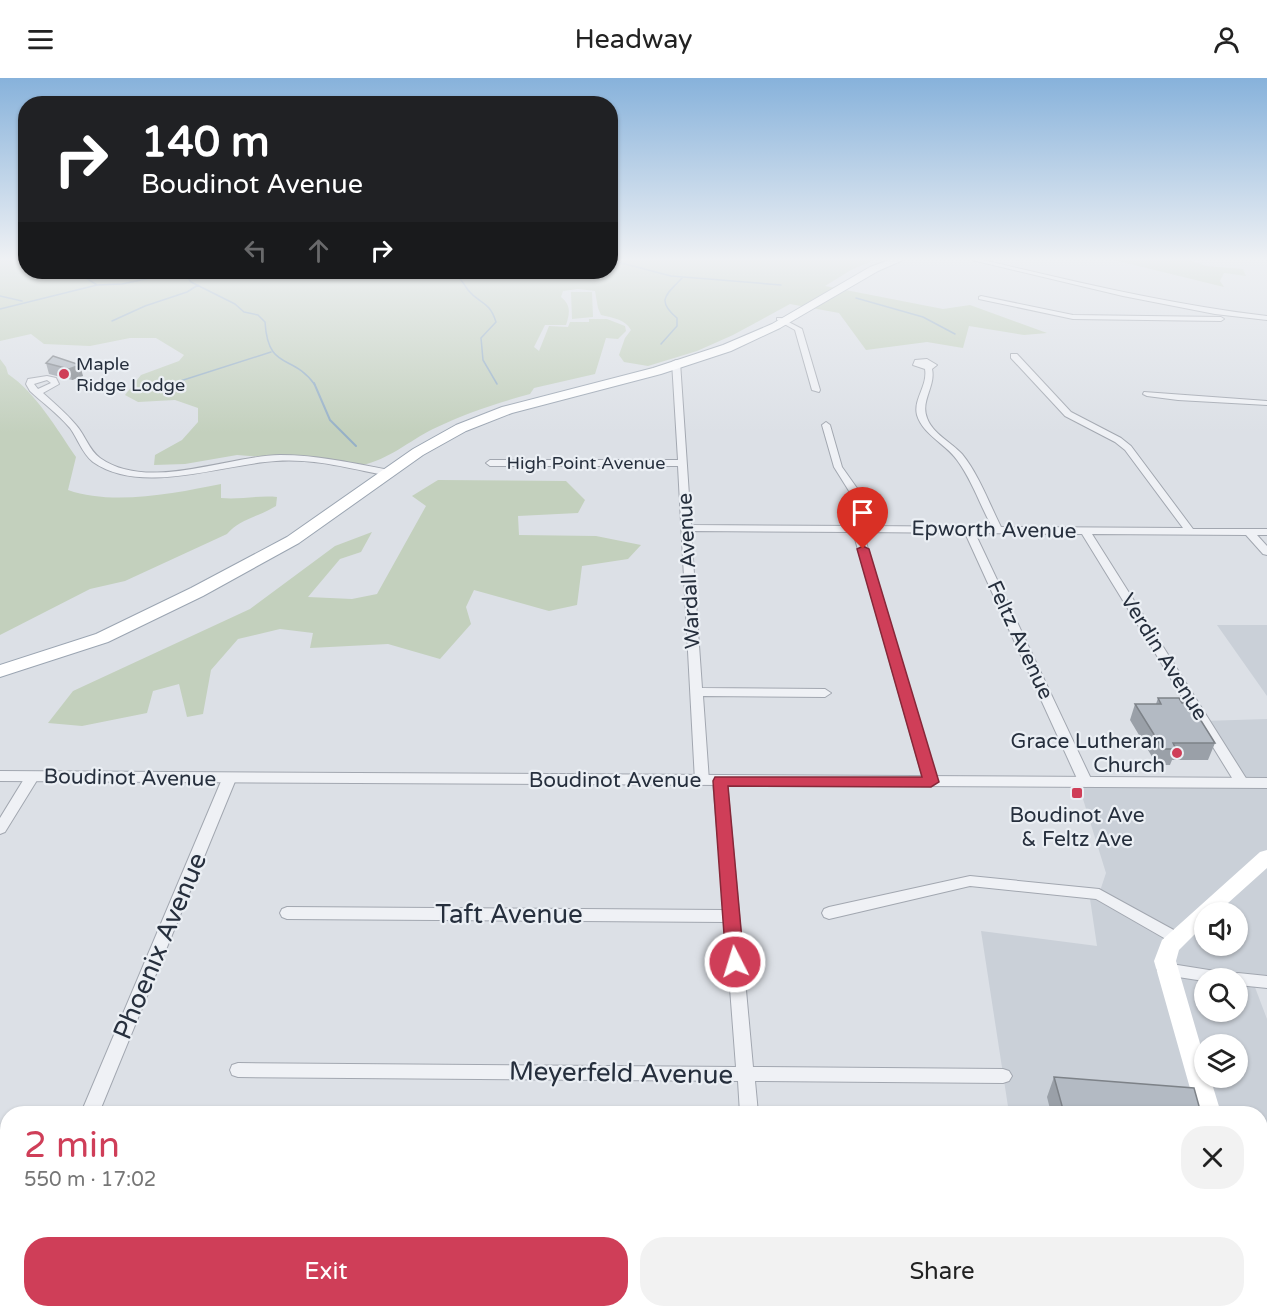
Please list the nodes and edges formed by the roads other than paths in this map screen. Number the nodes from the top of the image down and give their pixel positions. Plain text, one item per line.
1 (786, 318) edge
2 (786, 318) edge
3 (1147, 318) edge
4 (1267, 319) edge
5 (782, 320) junction
6 (1014, 356) dead end
7 (676, 364) junction
8 (928, 368) dead end
9 (816, 390) dead end
10 (37, 393) dead end
11 (1147, 394) dead end
12 (1263, 403) edge
13 (1267, 414) edge
14 (826, 425) dead end
15 (490, 463) dead end
16 (683, 463) junction
17 (384, 472) junction
18 (686, 528) junction
19 (861, 529) junction
20 (969, 530) junction
21 (998, 530) junction
22 (1085, 531) junction
23 (1190, 531) junction
24 (1249, 532) junction
25 (1267, 532) edge
26 (1267, 552) edge
27 (0, 663) edge
28 (0, 671) edge
29 (697, 692) junction
30 (825, 693) dead end
31 (0, 776) edge
32 (32, 777) junction
33 (229, 779) junction
34 (702, 781) junction
35 (720, 781) junction
36 (931, 782) junction
37 (1086, 783) junction
38 (1242, 783) junction
39 (1265, 784) edge
40 (0, 830) edge
41 (1267, 857) edge
42 (1216, 902) edge
43 (287, 913) dead end
44 (829, 913) dead end
45 (731, 916) junction
46 (1194, 922) edge
47 (1176, 938) junction
48 (1165, 969) junction
49 (1194, 973) edge
50 (1248, 980) edge
51 (1267, 982) edge
52 (238, 1070) dead end
53 (746, 1074) junction
54 (1004, 1076) dead end
55 (93, 1106) edge
56 (748, 1106) edge
57 (1207, 1106) edge

1 - 5 main road
2 - 5 main road
3 - 4 street
5 - 7 main road
5 - 9 street
6 - 23 street
7 - 16 street, Wardall Avenue
7 - 17 main road
8 - 21 street
10 - 17 street
11 - 12 street
12 - 13 street
14 - 19 street
15 - 16 street, High Point Avenue
16 - 18 street, Wardall Avenue
17 - 27 main road
17 - 28 main road
18 - 19 street, Epworth Avenue
18 - 29 street, Wardall Avenue
19 - 20 street, Epworth Avenue
19 - 36 street
20 - 21 street, Epworth Avenue
20 - 37 street, Feltz Avenue
21 - 22 street, Epworth Avenue
22 - 23 street, Epworth Avenue
22 - 38 street, Verdin Avenue
23 - 24 street, Epworth Avenue
24 - 25 street, Epworth Avenue
24 - 26 street
29 - 30 street
29 - 34 street, Wardall Avenue
31 - 32 street, Boudinot Avenue
32 - 33 street, Boudinot Avenue
32 - 40 street
33 - 34 street, Boudinot Avenue
33 - 55 street, Phoenix Avenue
34 - 35 street, Boudinot Avenue
35 - 36 street, Boudinot Avenue
35 - 45 street
36 - 37 street, Boudinot Avenue
37 - 38 street, Boudinot Avenue
38 - 39 street, Boudinot Avenue
41 - 42 main road
43 - 45 street, Taft Avenue
44 - 47 street
45 - 53 street
46 - 47 main road
47 - 48 main road
48 - 49 street
48 - 57 main road
50 - 51 street
52 - 53 street, Meyerfeld Avenue
53 - 54 street, Meyerfeld Avenue
53 - 56 street

